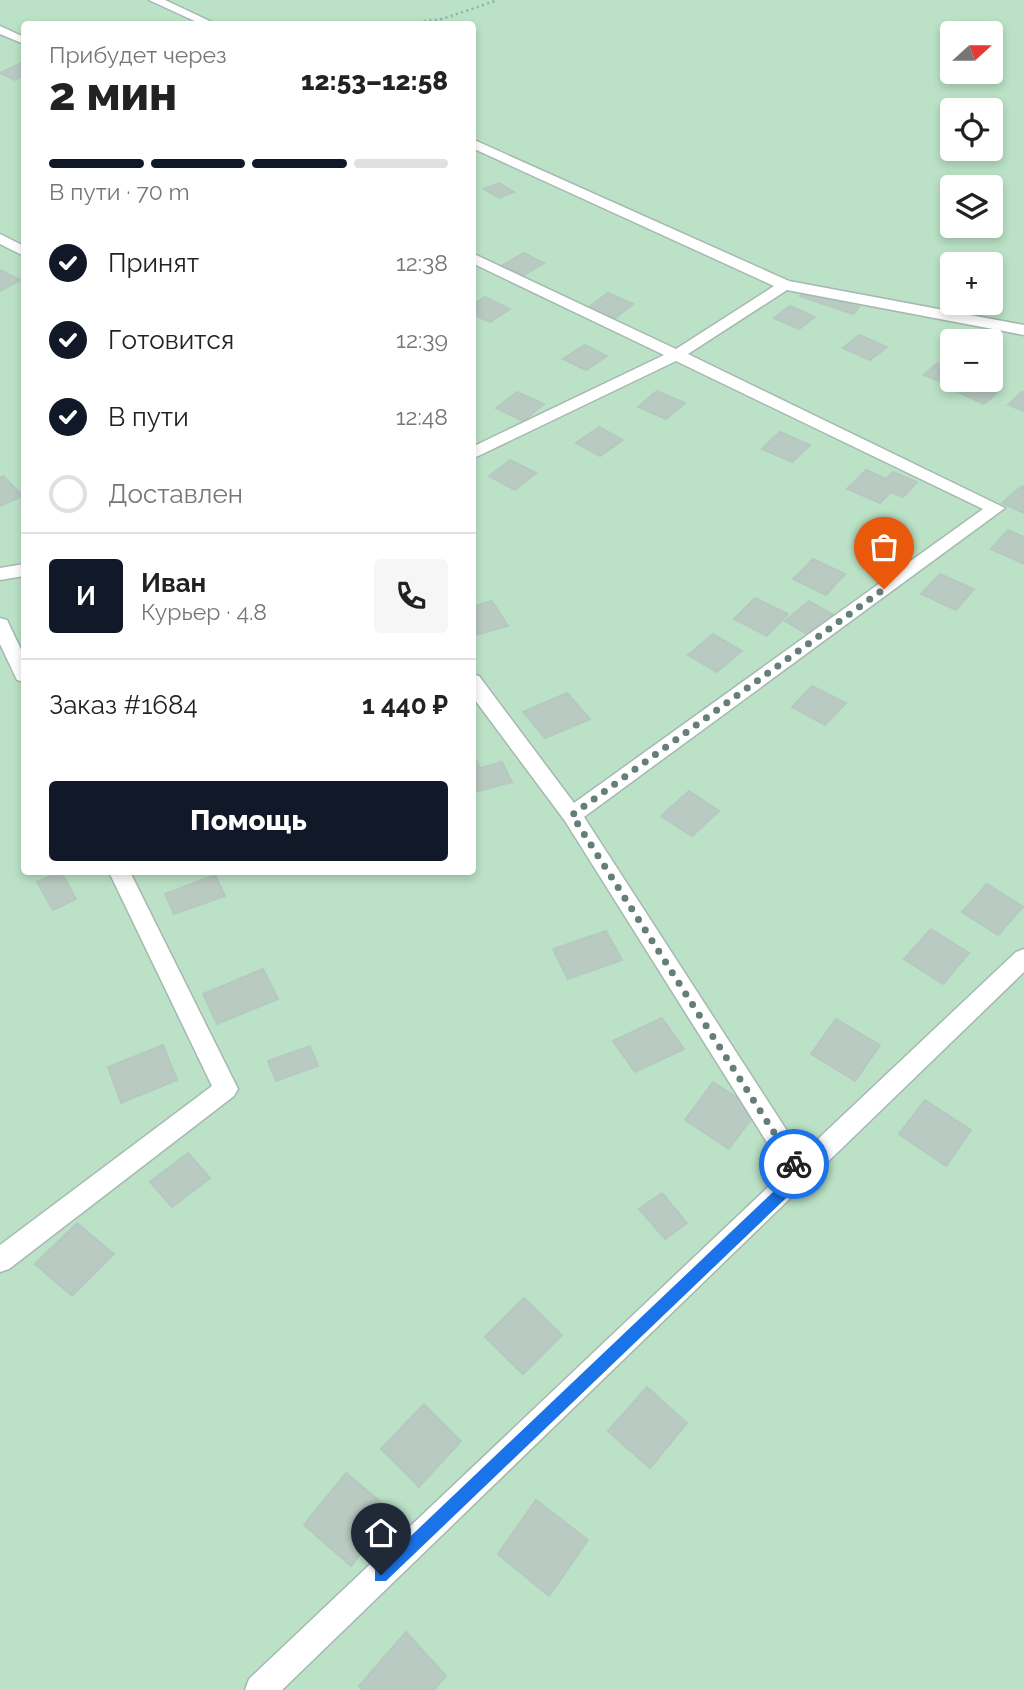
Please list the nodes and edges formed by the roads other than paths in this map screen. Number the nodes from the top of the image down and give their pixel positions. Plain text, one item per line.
1 (155, 0) edge
2 (203, 21) edge
3 (0, 30) edge
4 (21, 40) edge
5 (476, 145) edge
6 (0, 238) edge
7 (21, 251) edge
8 (476, 259) edge
9 (785, 285) junction
10 (1024, 330) edge
11 (676, 355) junction
12 (476, 452) edge
13 (21, 570) edge
14 (0, 574) edge
15 (0, 624) edge
16 (21, 669) edge
17 (476, 686) edge
18 (572, 815) junction
19 (121, 875) edge
20 (1024, 958) edge
21 (801, 1174) junction
22 (0, 1260) edge
23 (260, 1690) edge

1 - 2 lane
3 - 4 lane
5 - 9 lane
6 - 7 lane
8 - 11 lane
9 - 10 lane
9 - 11 lane
11 - 12 lane
11 - 18 lane
13 - 14 lane
15 - 16 lane
17 - 18 lane
18 - 21 lane
19 - 22 lane
20 - 21 lane
21 - 23 lane

